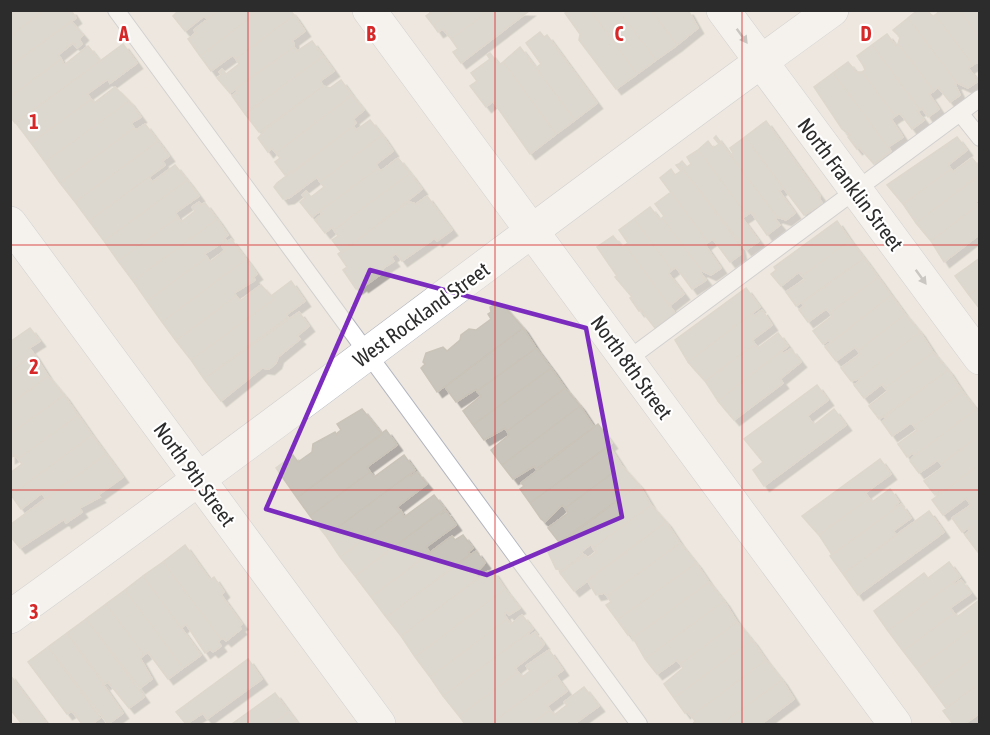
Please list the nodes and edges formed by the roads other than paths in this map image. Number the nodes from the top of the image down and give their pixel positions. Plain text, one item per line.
1 (116, 10) edge
2 (369, 10) edge
3 (723, 10) edge
4 (832, 10) edge
5 (761, 62) junction
6 (980, 99) edge
7 (960, 113) junction
8 (980, 138) edge
9 (856, 190) junction
10 (10, 224) edge
11 (534, 232) junction
12 (369, 353) junction
13 (980, 358) edge
14 (627, 360) junction
15 (200, 481) junction
16 (10, 617) edge
17 (379, 724) edge
18 (639, 724) edge
19 (895, 724) edge

1 - 12 lane
2 - 11 street, North 8th Street
3 -> 5 street, North Franklin Street
4 - 5 street, West Rockland Street
5 - 9 street, North Franklin Street
5 - 11 street, West Rockland Street
6 - 7 lane
7 - 8 lane
7 - 9 lane
9 -> 13 street, North Franklin Street
9 - 14 lane
10 - 15 street, North 9th Street
11 - 12 street, West Rockland Street
11 - 14 street, North 8th Street
12 - 15 street, West Rockland Street
12 - 18 lane
14 - 19 street, North 8th Street
15 - 16 street, West Rockland Street
15 - 17 street, North 9th Street

